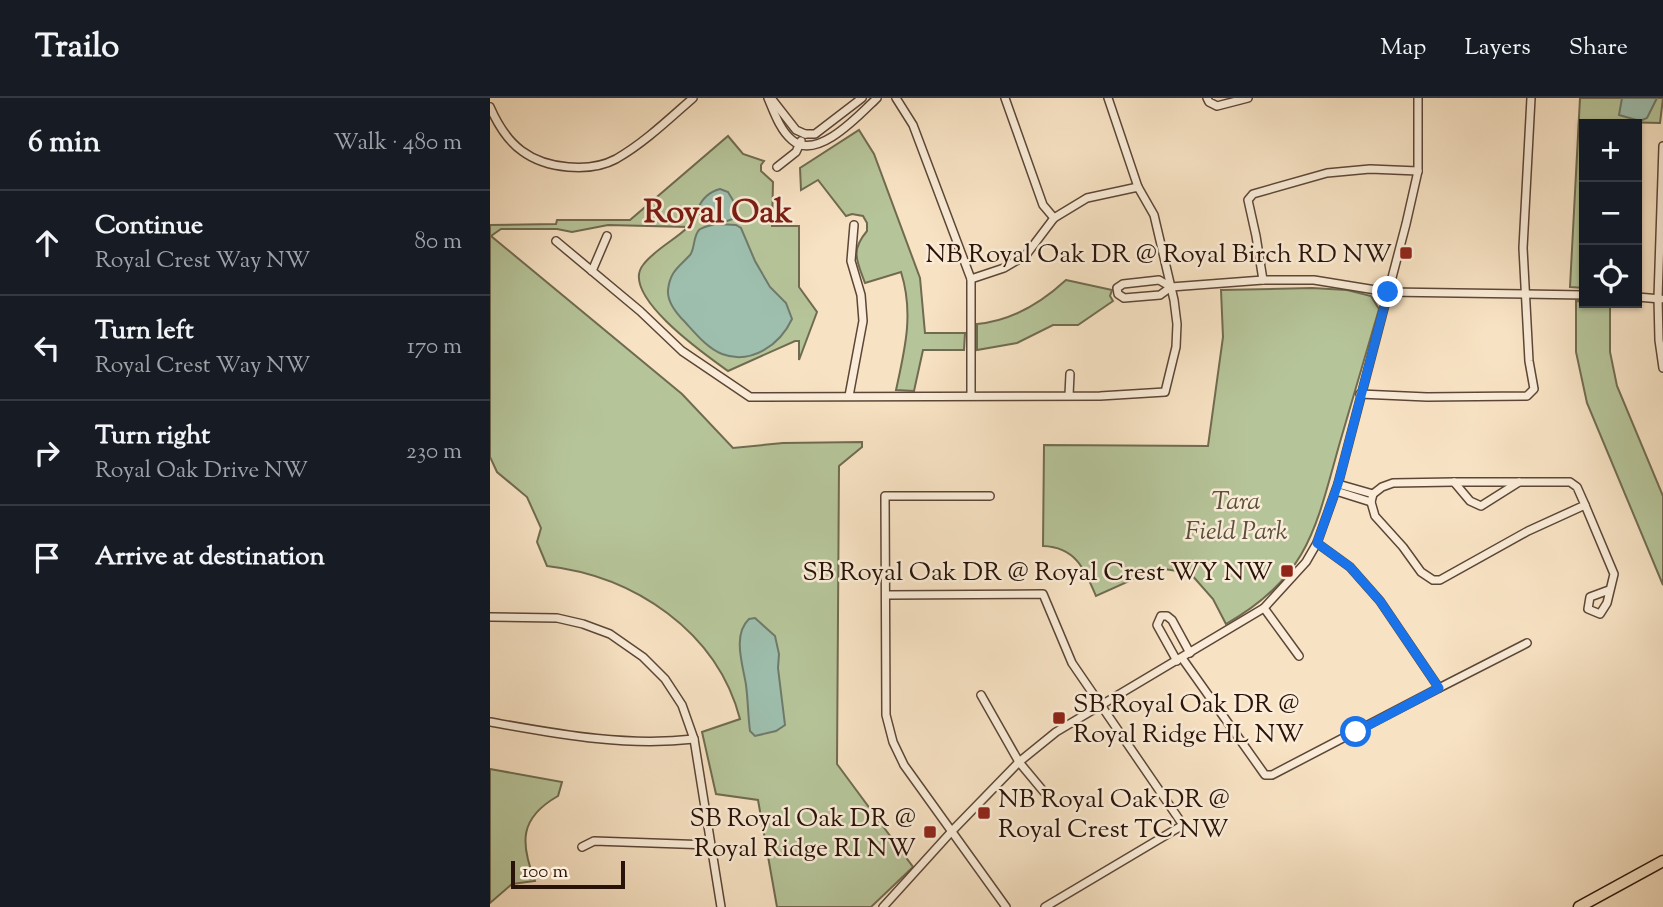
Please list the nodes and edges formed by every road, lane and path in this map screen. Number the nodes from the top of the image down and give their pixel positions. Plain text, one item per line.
1 (693, 98) edge
2 (769, 98) edge
3 (862, 98) edge
4 (877, 98) edge
5 (896, 98) edge
6 (1005, 98) edge
7 (1108, 98) edge
8 (1208, 98) edge
9 (1248, 98) edge
10 (1418, 98) edge
11 (1531, 98) edge
12 (490, 107) edge
13 (804, 134) junction
14 (800, 145) junction
15 (1663, 146) edge
16 (777, 167) dead end
17 (1418, 171) junction
18 (1138, 187) junction
19 (1662, 205) edge
20 (1054, 218) junction
21 (854, 225) dead end
22 (607, 236) dead end
23 (556, 241) dead end
24 (592, 271) junction
25 (971, 279) junction
26 (1263, 280) junction
27 (1171, 287) junction
28 (1388, 292) junction
29 (1526, 294) junction
30 (1579, 295) edge
31 (1642, 297) edge
32 (1661, 299) edge
33 (1663, 368) edge
34 (1070, 374) dead end
35 (1360, 394) junction
36 (849, 396) junction
37 (971, 396) junction
38 (1069, 396) junction
39 (1454, 482) junction
40 (1519, 482) junction
41 (1337, 488) junction
42 (990, 496) dead end
43 (1372, 498) junction
44 (1585, 505) junction
45 (1317, 543) junction
46 (1609, 590) dead end
47 (887, 595) junction
48 (1264, 608) junction
49 (490, 617) edge
50 (1527, 643) dead end
51 (1190, 653) junction
52 (1300, 656) dead end
53 (1180, 660) junction
54 (1439, 688) junction
55 (981, 695) dead end
56 (1100, 705) junction
57 (490, 722) edge
58 (694, 740) junction
59 (1019, 762) junction
60 (1044, 792) dead end
61 (952, 831) junction
62 (710, 845) junction
63 (582, 847) dead end
64 (1663, 861) edge
65 (888, 906) edge
66 (721, 907) edge
67 (1006, 907) edge
68 (1045, 907) edge
69 (1578, 907) edge

1 - 12 street
2 - 13 street
2 - 14 street
3 - 13 street
4 - 14 street
5 - 25 street
6 - 20 street
7 - 18 street
8 - 9 street
10 - 17 street
11 - 29 street
13 - 14 street
14 - 16 street
15 - 19 street
17 - 26 street
17 - 28 street
18 - 20 street
18 - 27 street
19 - 32 street
20 - 25 street
21 - 36 street
22 - 24 street
23 - 24 street
24 - 36 street
25 - 37 street
26 - 27 street
26 - 28 street
27 - 27 street
27 - 38 street
28 - 29 street
28 - 35 street
29 - 30 street
29 - 35 street
31 - 32 street
32 - 33 street
34 - 38 street
35 - 41 street
36 - 37 street
37 - 38 street
39 - 40 street
39 - 40 street
39 - 43 street
40 - 44 street
41 - 43 street
41 - 45 street
42 - 47 street
43 - 44 street
44 - 46 street
45 - 48 street
45 - 54 street
47 - 56 street
47 - 61 street
48 - 51 street
48 - 52 street
49 - 58 street
50 - 54 street
51 - 53 street
51 - 53 street
53 - 54 street
53 - 56 street
55 - 59 street
56 - 59 street
56 - 68 street
57 - 58 street
58 - 62 street
59 - 60 street
59 - 61 street
61 - 65 street
61 - 67 street
62 - 63 street
62 - 66 street
64 - 69 highway

